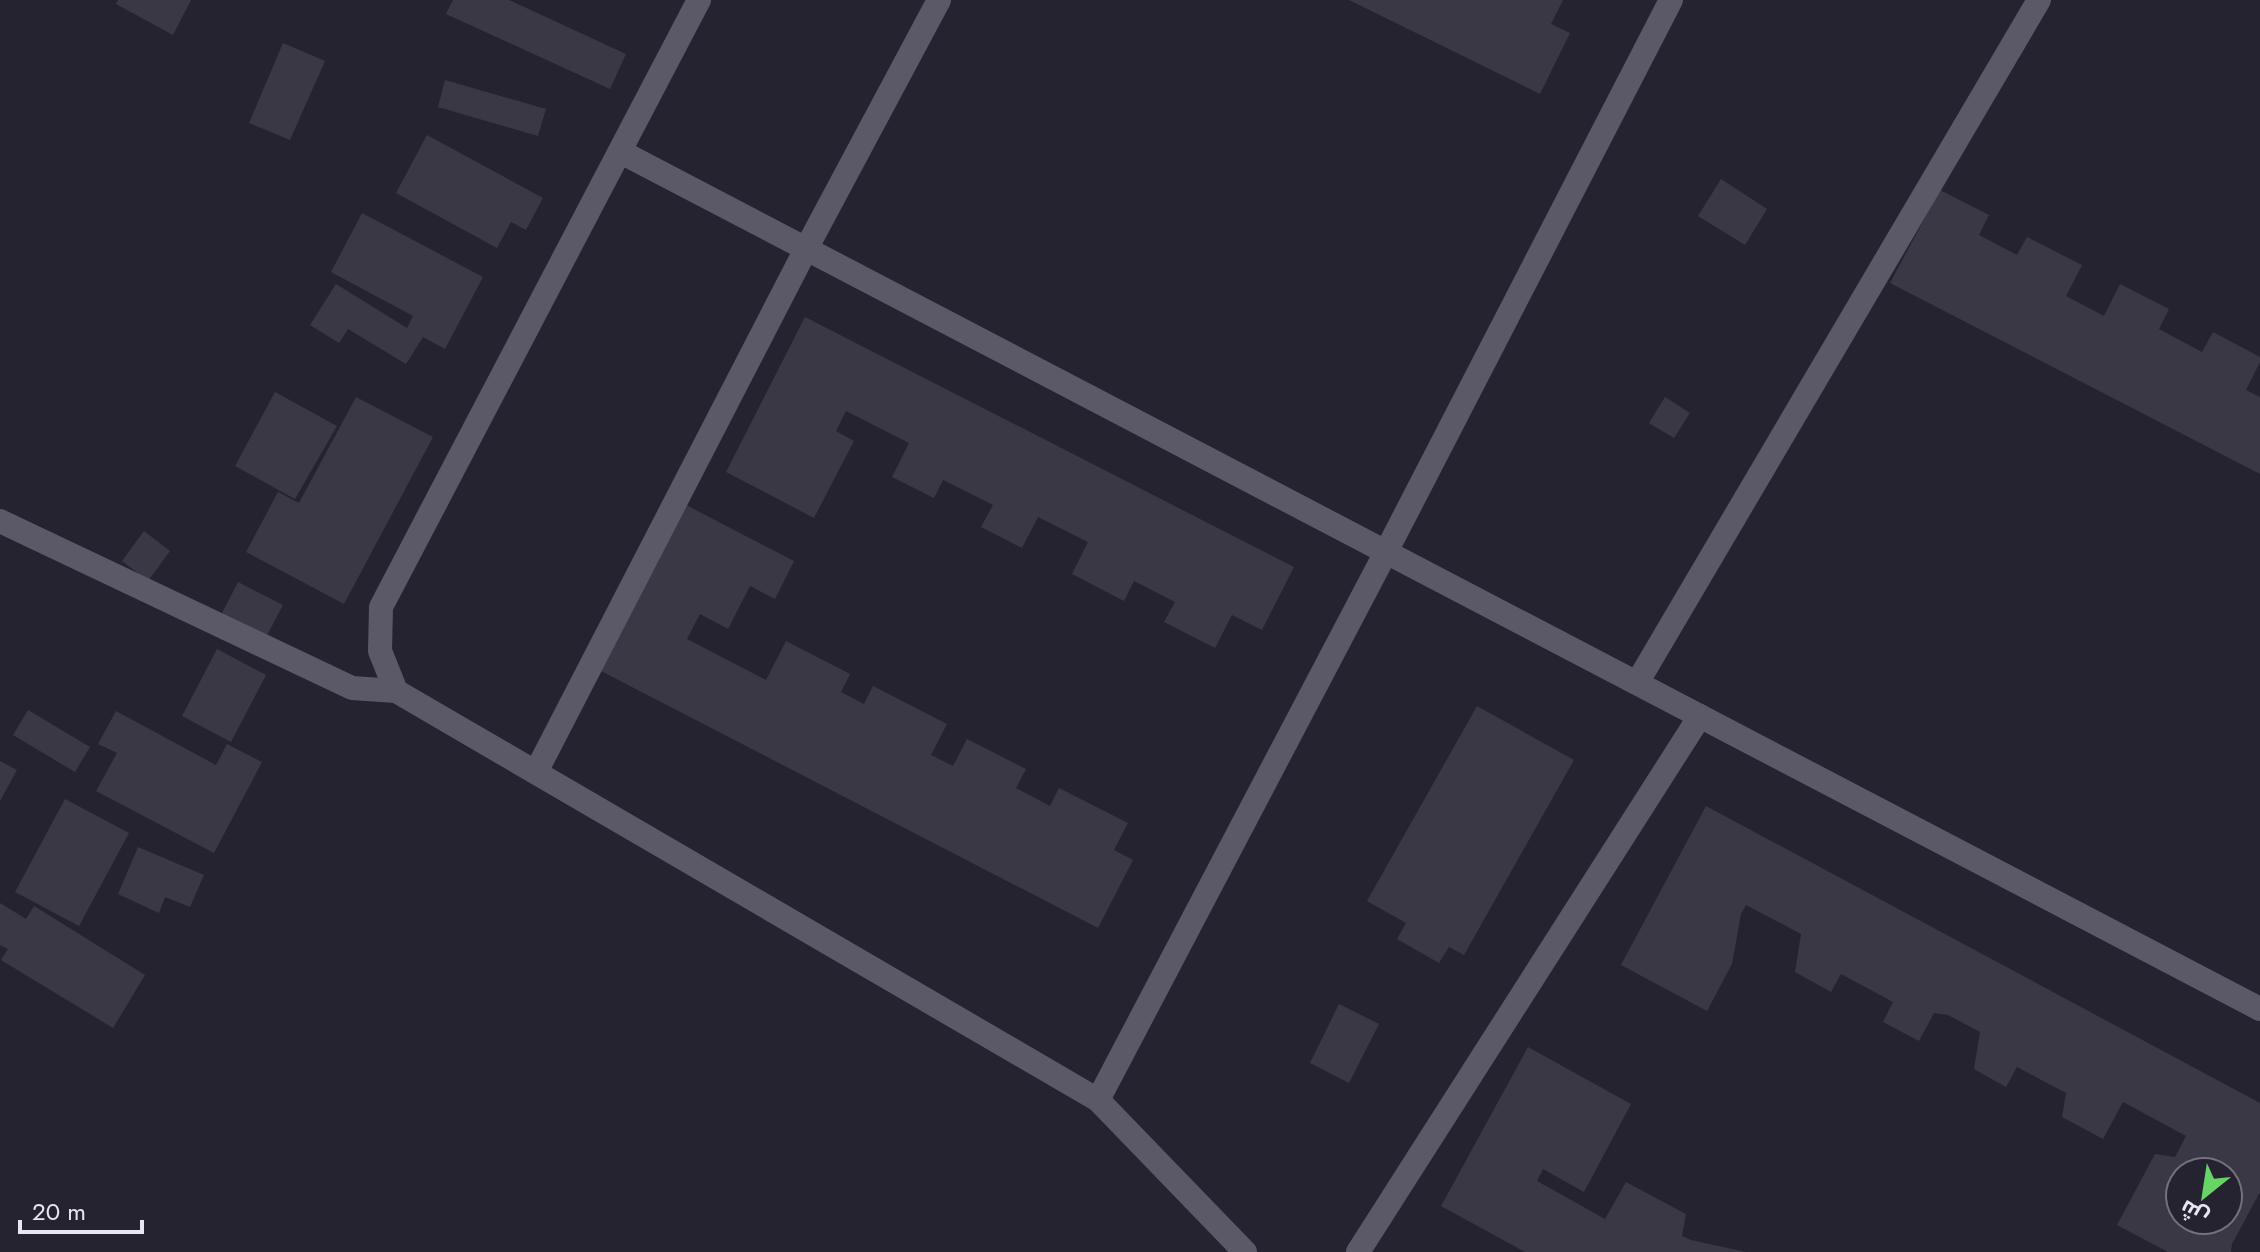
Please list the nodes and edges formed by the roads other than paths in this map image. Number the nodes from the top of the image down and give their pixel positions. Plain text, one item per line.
1 (699, 0) edge
2 (939, 0) edge
3 (1671, 0) edge
4 (2039, 0) edge
5 (621, 152) junction
6 (806, 249) junction
7 (0, 521) edge
8 (1386, 552) junction
9 (1637, 683) junction
10 (396, 691) junction
11 (1700, 716) junction
12 (536, 772) junction
13 (2260, 1009) edge
14 (1098, 1100) junction
15 (1245, 1252) edge
16 (1358, 1252) edge

1 - 5 street
2 - 6 street
3 - 8 street
4 - 9 street
5 - 6 street
5 - 10 street
6 - 8 street
6 - 12 street
7 - 10 street
8 - 9 street
8 - 14 street
9 - 11 street
10 - 12 street
11 - 13 street
11 - 16 street
12 - 14 street
14 - 15 street

